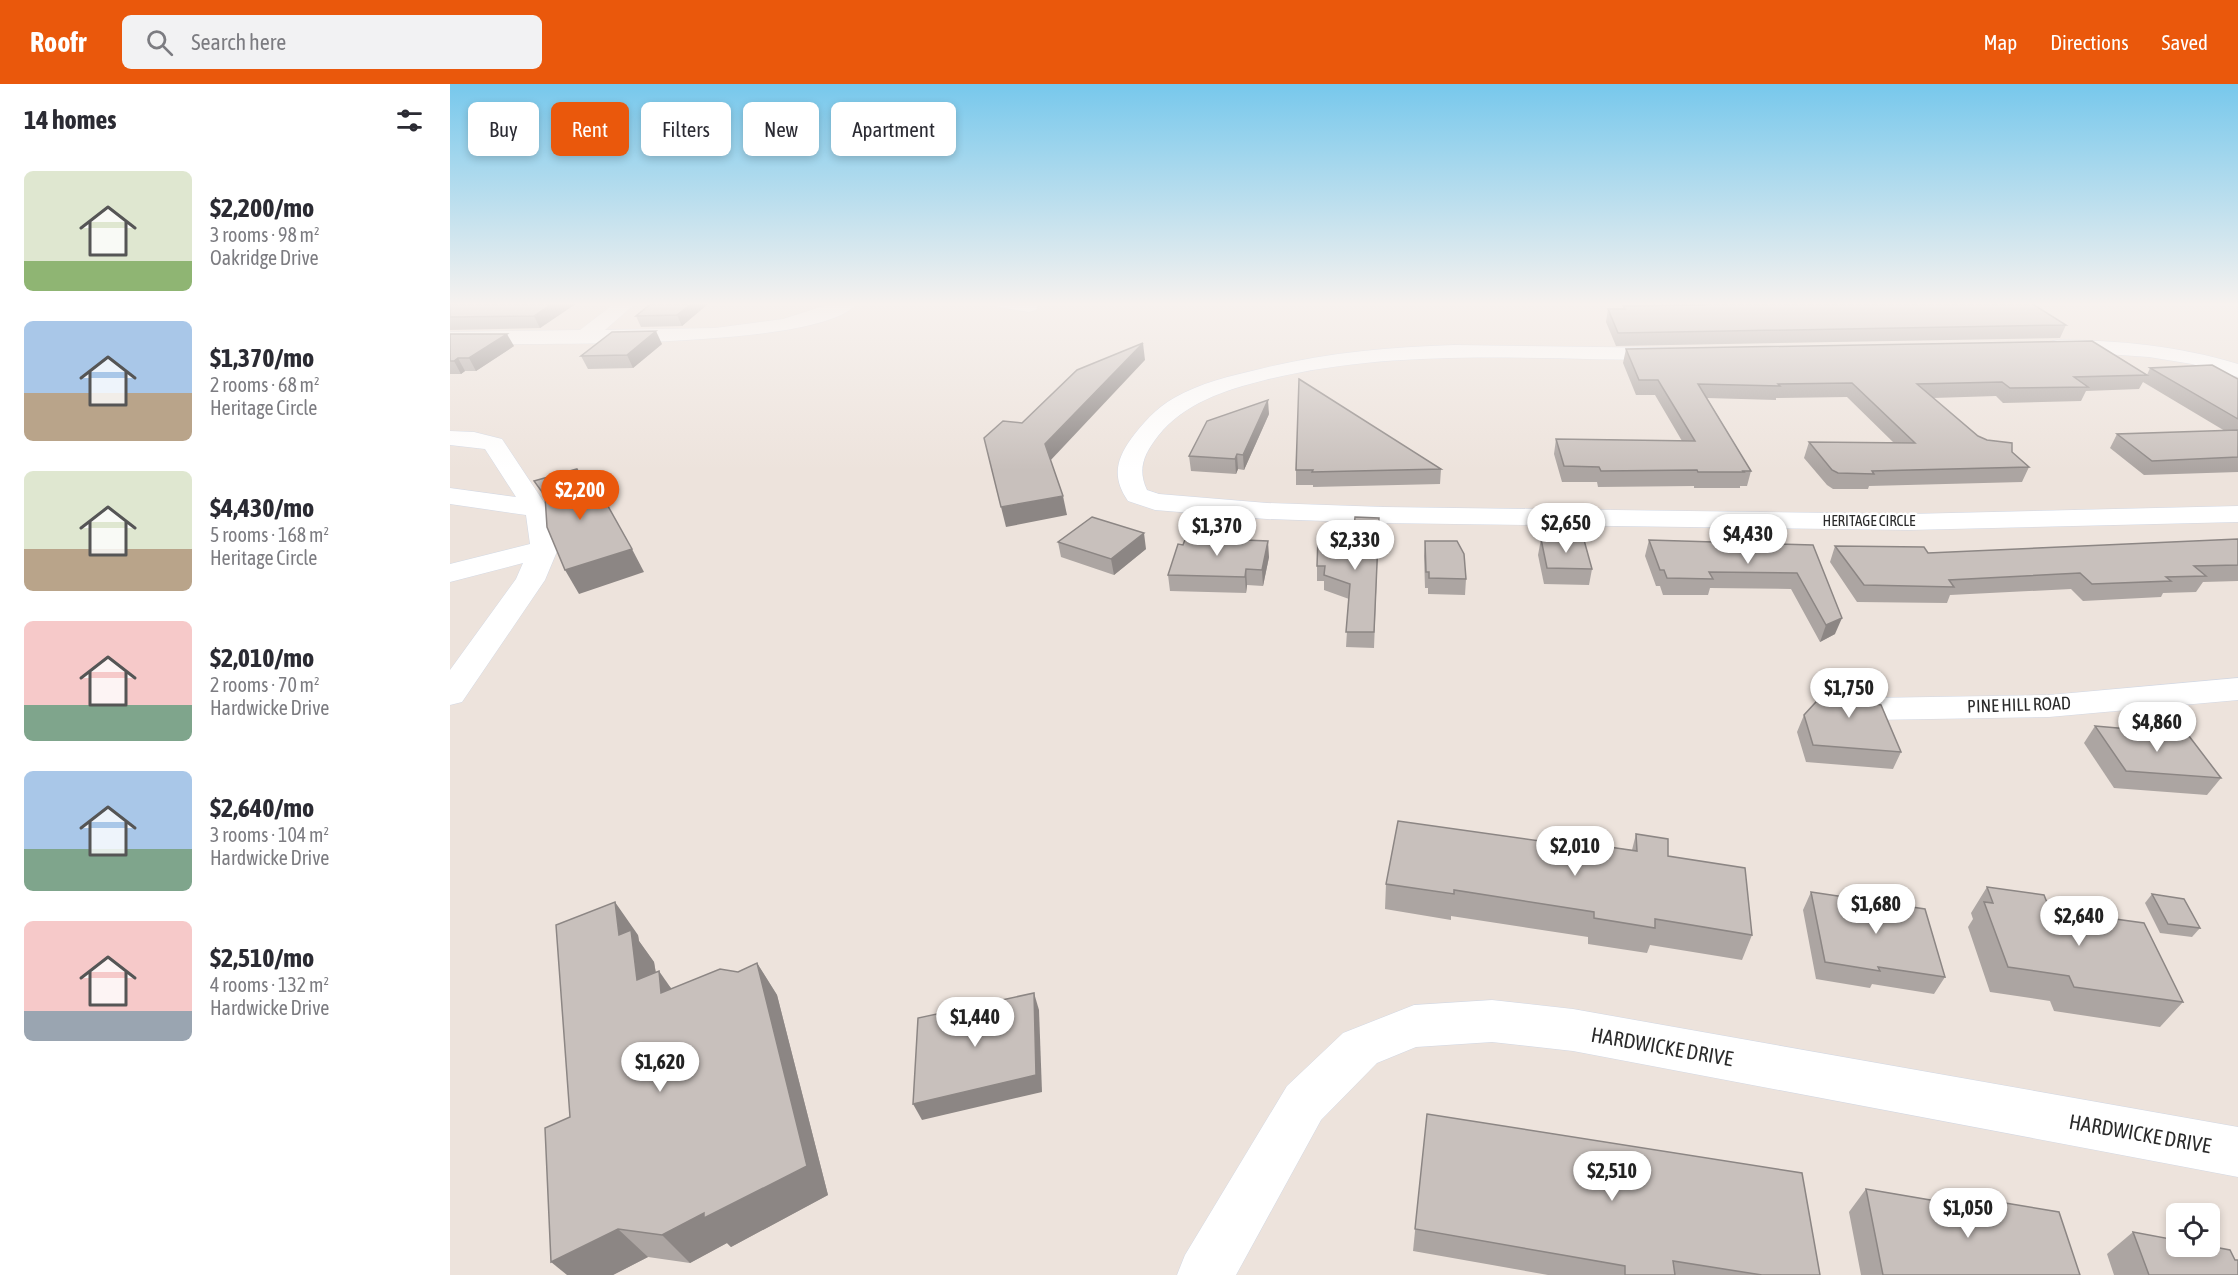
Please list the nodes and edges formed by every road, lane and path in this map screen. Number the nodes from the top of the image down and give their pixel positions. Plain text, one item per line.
1 (1346, 359) edge
2 (2193, 359) edge
3 (2238, 371) edge
4 (450, 438) edge
5 (450, 496) edge
6 (536, 508) junction
7 (2238, 513) edge
8 (544, 549) junction
9 (450, 573) edge
10 (2238, 689) edge
11 (450, 694) edge
12 (1871, 709) edge
13 (2238, 1152) edge
14 (1205, 1275) edge

1 - 7 street, HERITAGE CIRCLE
2 - 3 street
4 - 6 street
5 - 6 street
6 - 8 street
8 - 9 street
8 - 11 street
10 - 12 street, PINE HILL ROAD
13 - 14 street, HARDWICKE DRIVE

